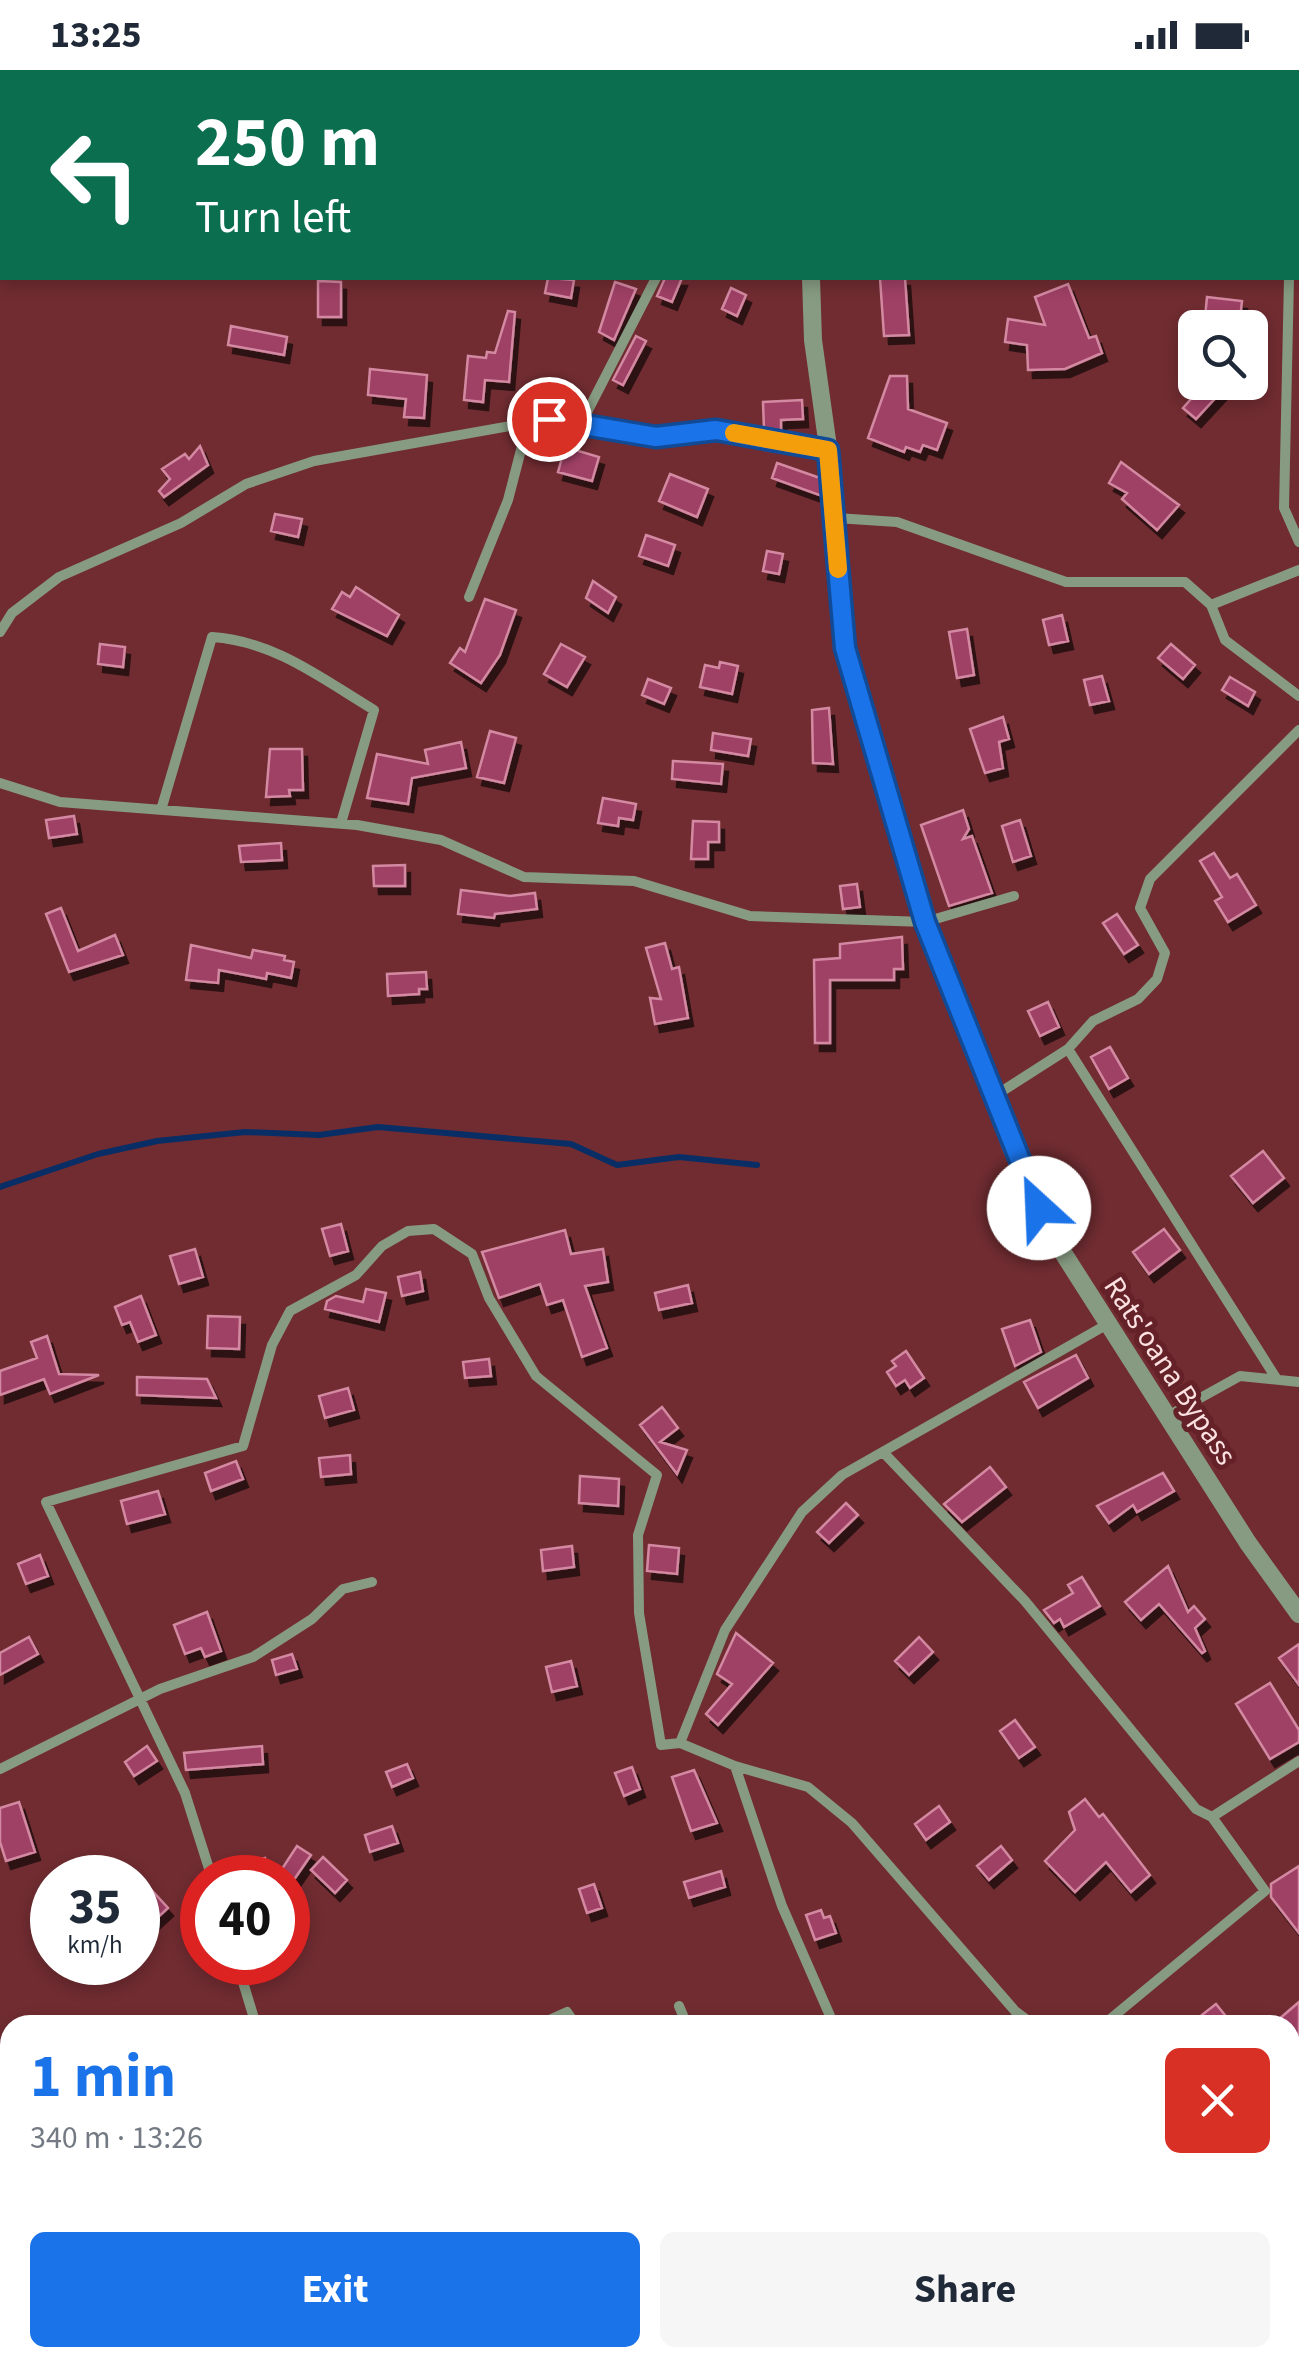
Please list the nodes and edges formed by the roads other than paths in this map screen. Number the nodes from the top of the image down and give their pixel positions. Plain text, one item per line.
1 (653, 280) edge
2 (811, 280) edge
3 (1290, 280) edge
4 (528, 423) junction
5 (581, 424) junction
6 (828, 450) junction
7 (835, 518) junction
8 (1299, 542) edge
9 (1299, 570) edge
10 (469, 596) dead end
11 (1211, 604) junction
12 (0, 632) edge
13 (1299, 696) edge
14 (1299, 730) edge
15 (0, 783) edge
16 (161, 810) junction
17 (341, 824) junction
18 (1014, 896) dead end
19 (925, 922) junction
20 (1068, 1049) junction
21 (993, 1097) junction
22 (1106, 1325) junction
23 (1276, 1378) junction
24 (1299, 1382) edge
25 (1166, 1418) junction
26 (882, 1452) junction
27 (372, 1582) dead end
28 (1299, 1614) edge
29 (141, 1699) junction
30 (680, 1743) junction
31 (1299, 1761) edge
32 (2, 1766) edge
33 (735, 1766) junction
34 (1212, 1817) junction
35 (205, 1855) edge
36 (244, 1985) edge
37 (679, 2006) dead end
38 (253, 2015) edge
39 (683, 2015) edge
40 (830, 2015) edge
41 (1020, 2015) edge
42 (1115, 2015) edge

1 - 5 street
2 - 6 street, Rats'oana Bypass
3 - 8 street
4 - 5 street
4 - 10 street
4 - 12 street
5 - 6 street
6 - 7 street, Rats'oana Bypass
7 - 11 street
7 - 19 street, Rats'oana Bypass
9 - 11 street
11 - 13 street
14 - 20 street
15 - 16 street
16 - 17 street
16 - 17 street
17 - 19 street
18 - 19 street
19 - 21 street, Rats'oana Bypass
20 - 21 street
20 - 23 street
21 - 22 street, Rats'oana Bypass
22 - 25 street, Rats'oana Bypass
22 - 26 street
23 - 24 street
23 - 25 street
25 - 28 street, Rats'oana Bypass
26 - 30 street
26 - 34 street
27 - 29 street
29 - 30 street
29 - 32 street
29 - 35 street
30 - 33 street
31 - 34 street
33 - 40 street
33 - 41 street
34 - 42 street
36 - 38 street
37 - 39 street

